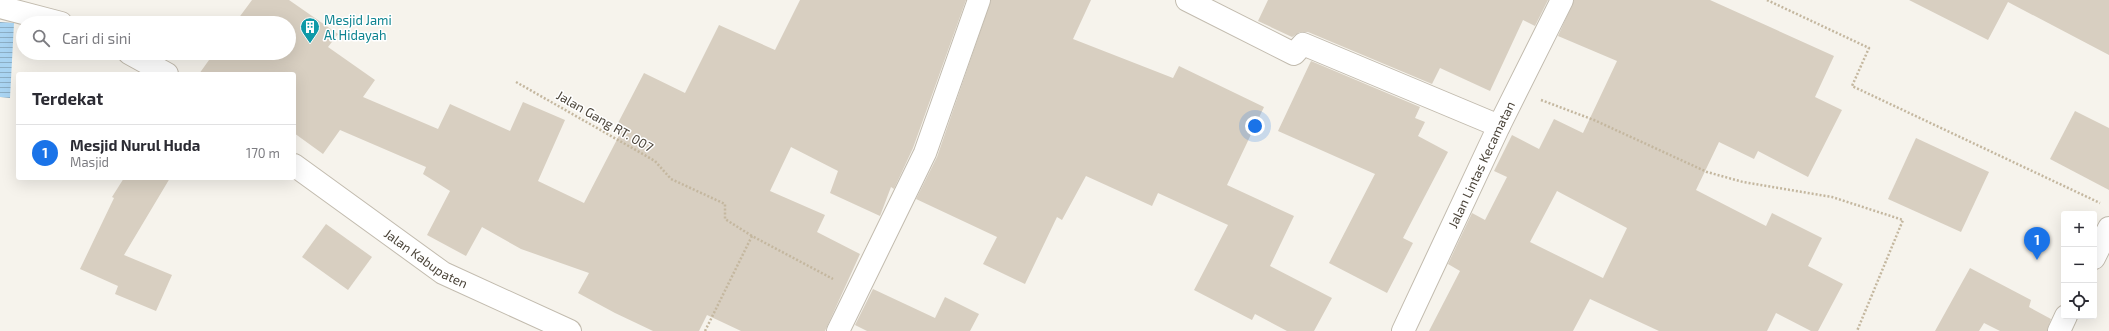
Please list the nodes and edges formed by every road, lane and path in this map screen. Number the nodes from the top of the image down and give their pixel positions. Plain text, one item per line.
1 (979, 0) edge
2 (1187, 0) edge
3 (1562, 0) edge
4 (1767, 0) edge
5 (0, 7) edge
6 (35, 16) edge
7 (142, 60) edge
8 (163, 72) edge
9 (516, 82) dead end
10 (1517, 90) junction
11 (1499, 126) junction
12 (296, 166) edge
13 (2102, 204) dead end
14 (2109, 228) edge
15 (752, 236) junction
16 (2097, 252) edge
17 (858, 292) junction
18 (2065, 319) edge
19 (570, 331) edge
20 (705, 331) edge
21 (838, 331) edge
22 (1403, 331) edge
23 (1857, 331) edge
24 (2059, 331) edge

1 - 17 street
2 - 11 street
3 - 10 street, Jalan Lintas Kecamatan
4 - 13 path
5 - 6 street
7 - 8 street
9 - 15 path, Jalan Gang RT. 007
10 - 11 street, Jalan Lintas Kecamatan
10 - 23 path
11 - 22 street, Jalan Lintas Kecamatan
12 - 19 street, Jalan Kabupaten
14 - 16 street
15 - 17 path
15 - 20 path
17 - 21 street
18 - 24 street

